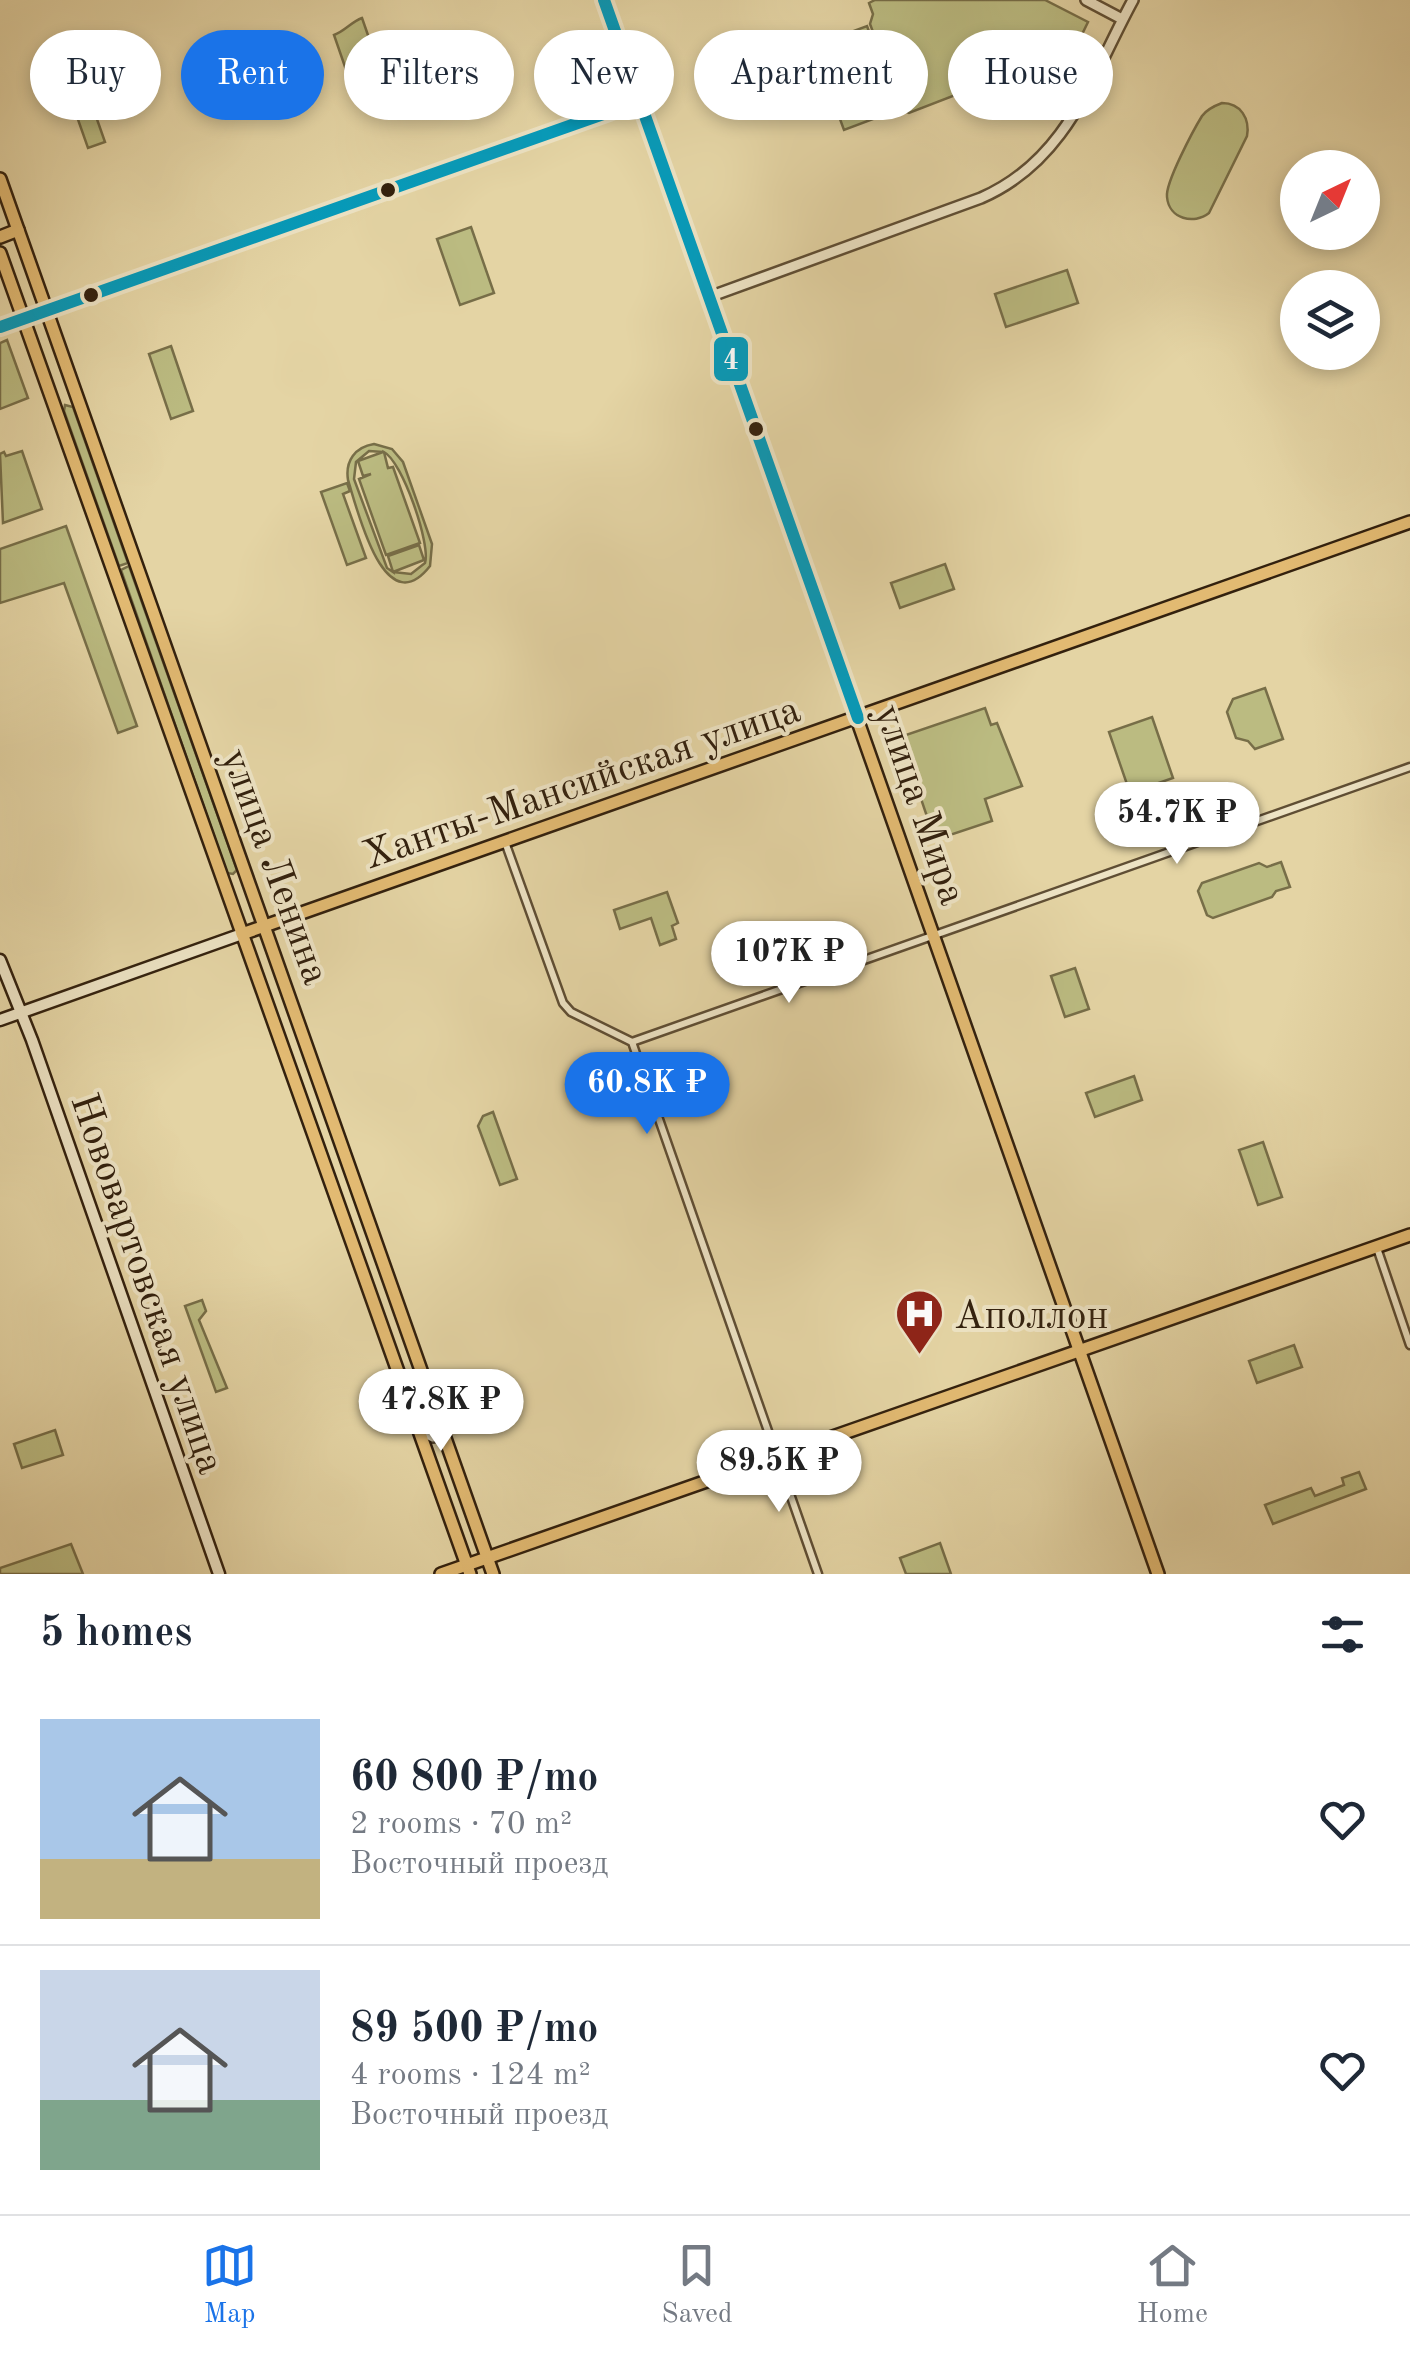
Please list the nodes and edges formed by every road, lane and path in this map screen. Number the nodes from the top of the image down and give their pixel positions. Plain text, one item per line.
1 (604, 0) edge
2 (1086, 0) edge
3 (1133, 0) edge
4 (1122, 19) junction
5 (615, 30) edge
6 (586, 120) edge
7 (647, 120) edge
8 (0, 179) edge
9 (18, 230) junction
10 (0, 236) edge
11 (0, 253) edge
12 (709, 297) junction
13 (46, 310) junction
14 (23, 318) junction
15 (0, 327) edge
16 (75, 392) junction
17 (53, 401) junction
18 (1410, 522) edge
19 (858, 718) junction
20 (1410, 767) edge
21 (506, 842) junction
22 (241, 863) junction
23 (218, 873) junction
24 (264, 926) junction
25 (242, 934) junction
26 (933, 936) junction
27 (0, 960) edge
28 (20, 1013) junction
29 (0, 1020) edge
30 (632, 1042) junction
31 (309, 1051) junction
32 (288, 1059) junction
33 (1410, 1235) edge
34 (1376, 1247) junction
35 (1410, 1344) edge
36 (1080, 1352) junction
37 (440, 1423) junction
38 (420, 1430) junction
39 (778, 1457) junction
40 (488, 1558) junction
41 (468, 1570) edge
42 (219, 1574) edge
43 (441, 1574) edge
44 (494, 1574) edge
45 (818, 1574) edge
46 (1158, 1574) edge

1 - 5 main road, улица Мира
2 - 4 street
3 - 4 street
4 - 12 street
6 - 13 street
7 - 12 main road, улица Мира
8 - 9 main road, улица Ленина
9 - 10 main road
9 - 13 main road, улица Ленина
11 - 14 main road, улица Ленина
12 - 19 main road, улица Мира
13 - 14 street
13 - 16 main road, улица Ленина
14 - 15 street
14 - 17 main road, улица Ленина
16 - 17 main road
16 - 22 main road, улица Ленина
17 - 23 main road, улица Ленина
18 - 19 main road, Ханты-Мансийская улица
19 - 21 main road, Ханты-Мансийская улица
19 - 26 main road, улица Мира
20 - 26 street
21 - 24 main road, Ханты-Мансийская улица
21 - 30 street
22 - 23 main road
22 - 24 main road, улица Ленина
23 - 25 main road, улица Ленина
24 - 25 main road, Ханты-Мансийская улица
24 - 31 main road, улица Ленина
25 - 28 main road, Ханты-Мансийская улица
25 - 32 main road, улица Ленина
26 - 30 street
26 - 36 main road, улица Мира
27 - 28 main road, Нововартовская улица
28 - 29 main road, Ханты-Мансийская улица
28 - 42 main road, Нововартовская улица
30 - 39 street
31 - 32 street
31 - 37 main road, улица Ленина
32 - 38 main road, улица Ленина
33 - 34 main road
34 - 35 street
34 - 36 main road
36 - 39 main road
36 - 46 main road, улица Мира
37 - 38 street
37 - 40 main road, улица Ленина
38 - 41 main road, улица Ленина
39 - 40 main road
39 - 45 street
40 - 41 main road
40 - 44 main road, улица Ленина
41 - 43 main road

